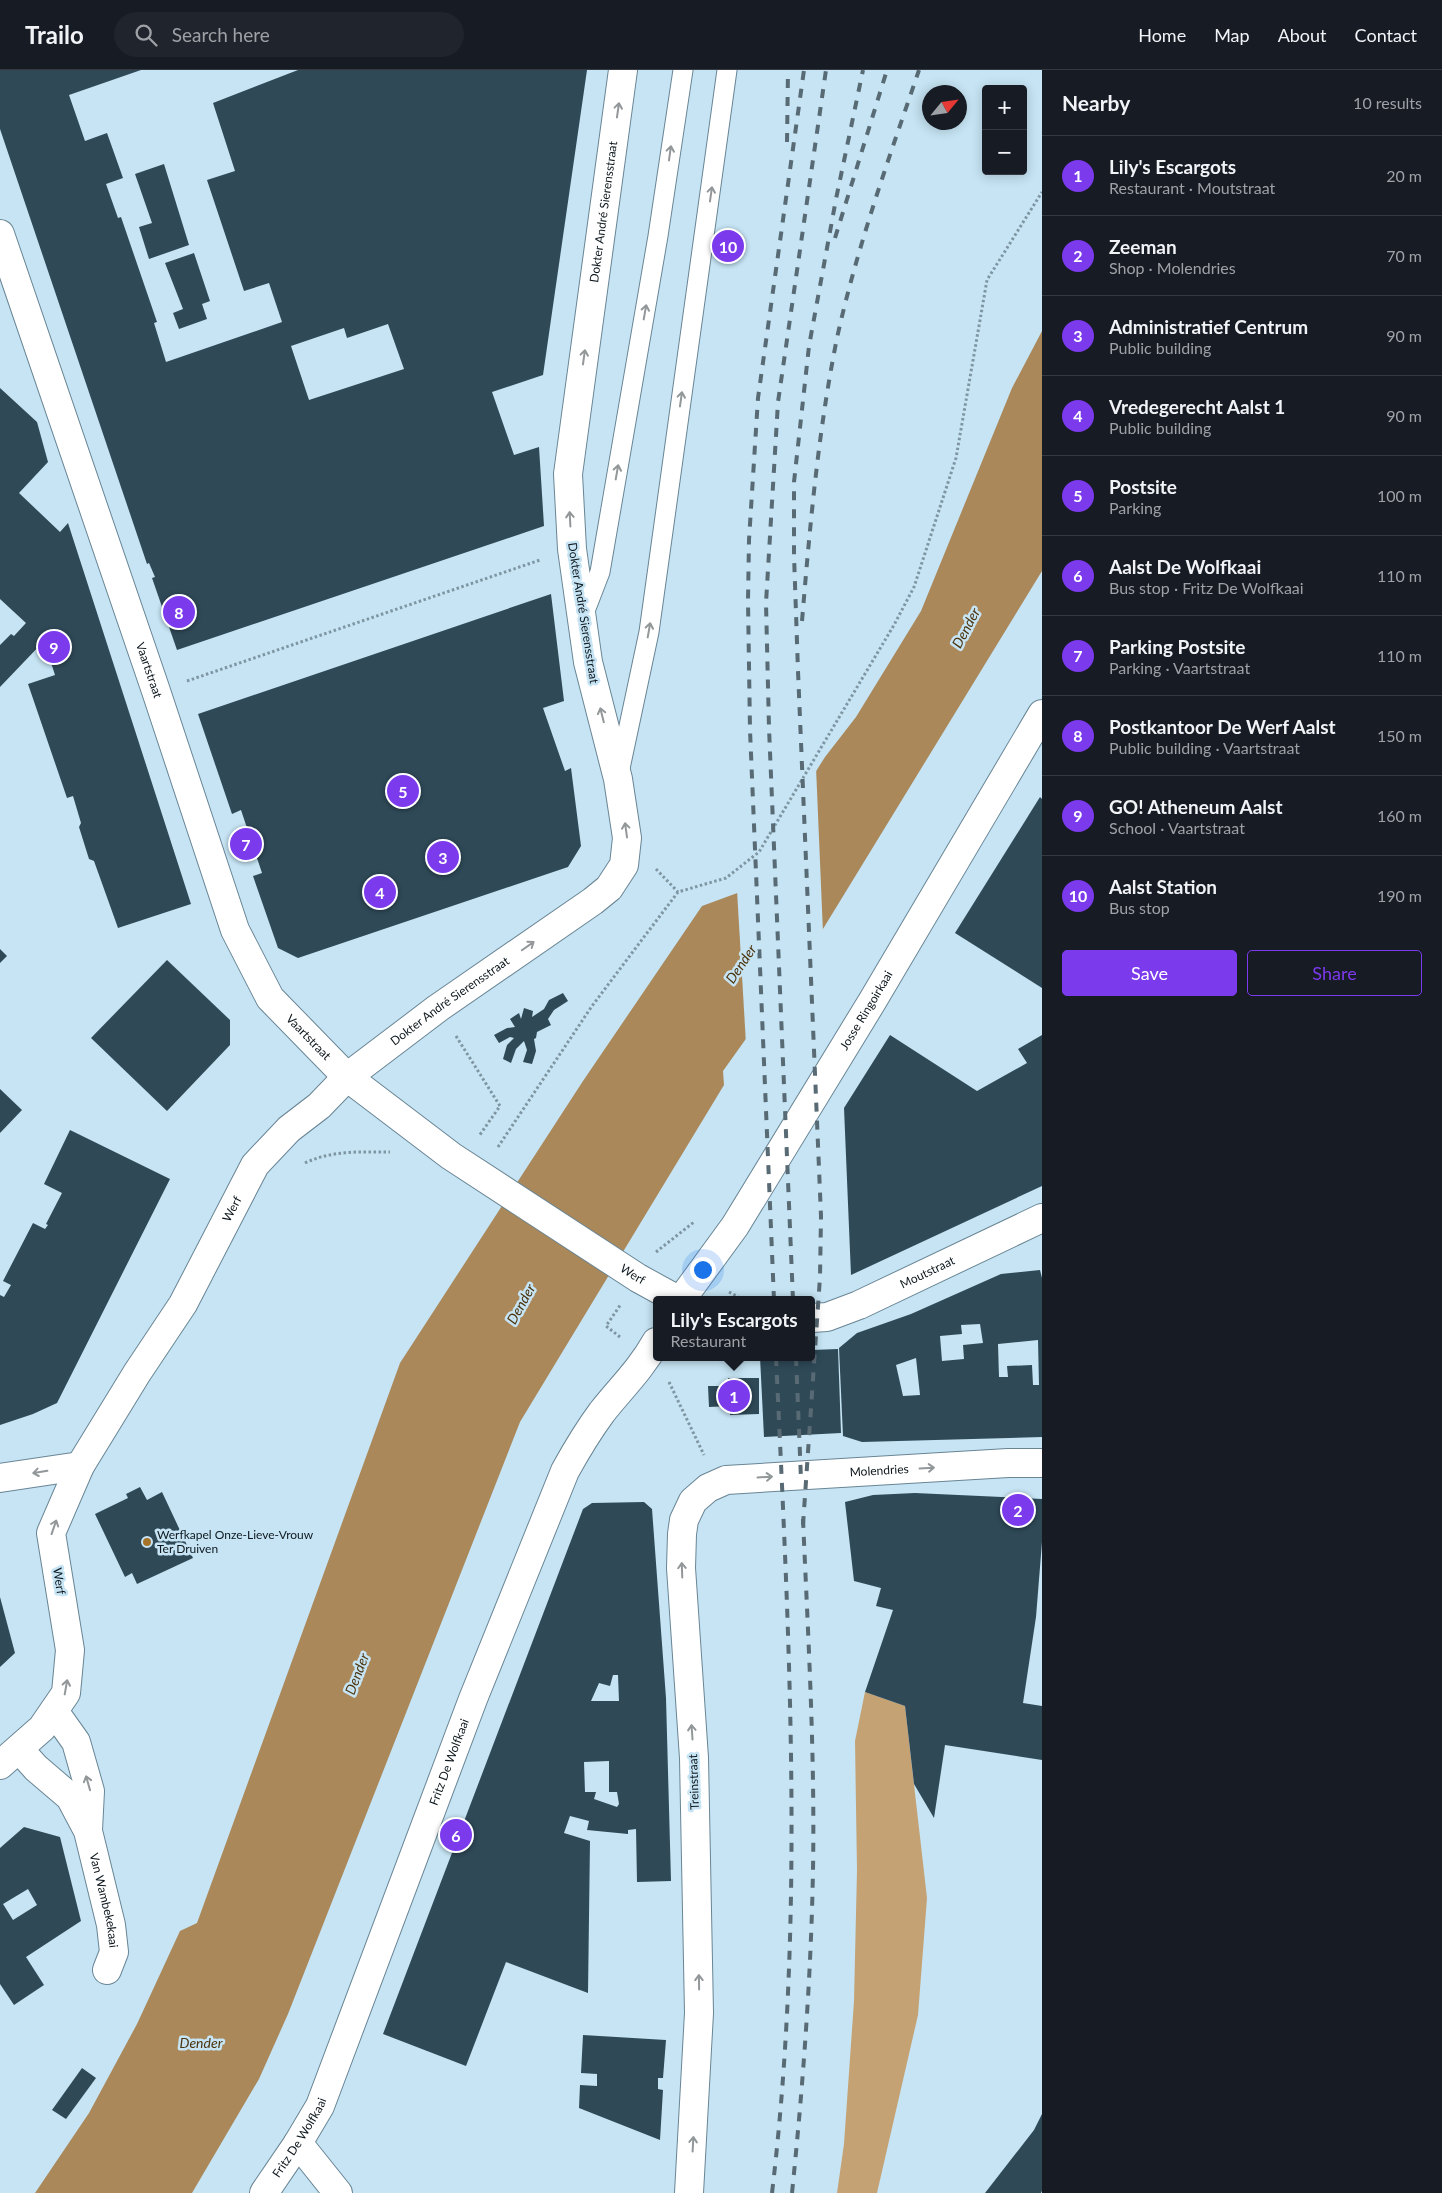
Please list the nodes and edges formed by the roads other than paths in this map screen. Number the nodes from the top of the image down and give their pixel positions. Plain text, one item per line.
1 (623, 70) edge
2 (683, 70) edge
3 (727, 70) edge
4 (0, 234) edge
5 (582, 619) junction
6 (1042, 714) edge
7 (618, 779) junction
8 (347, 1077) junction
9 (1042, 1218) edge
10 (672, 1296) edge
11 (682, 1296) edge
12 (815, 1318) edge
13 (653, 1347) edge
14 (1042, 1463) edge
15 (80, 1466) junction
16 (0, 1478) edge
17 (717, 1483) joint
18 (48, 1720) junction
19 (9, 1757) edge
20 (88, 1832) junction
21 (107, 1970) dead end
22 (298, 2143) junction
23 (264, 2193) edge
24 (338, 2193) edge
25 (689, 2193) edge

5 -> 1 street, Dokter André Sierensstraat
5 -> 2 lane
7 -> 3 lane
4 - 8 street, Vaartstraat
7 -> 5 street, Dokter André Sierensstraat
6 - 11 street, Josse Ringoirkaai
8 -> 7 street, Dokter André Sierensstraat
8 - 10 street, Werf
8 - 15 street, Werf
9 - 12 street, Moutstraat
13 - 22 street, Fritz De Wolfkaai
17 -> 14 street, Molendries
15 -> 16 street
18 -> 15 street, Werf
25 -> 17 street, Treinstraat
18 - 19 street, Werf
20 -> 18 street, Van Wambekekaai
19 - 20 street, Van Wambekekaai
20 - 21 street, Van Wambekekaai
22 - 23 street, Fritz De Wolfkaai
22 - 24 street

